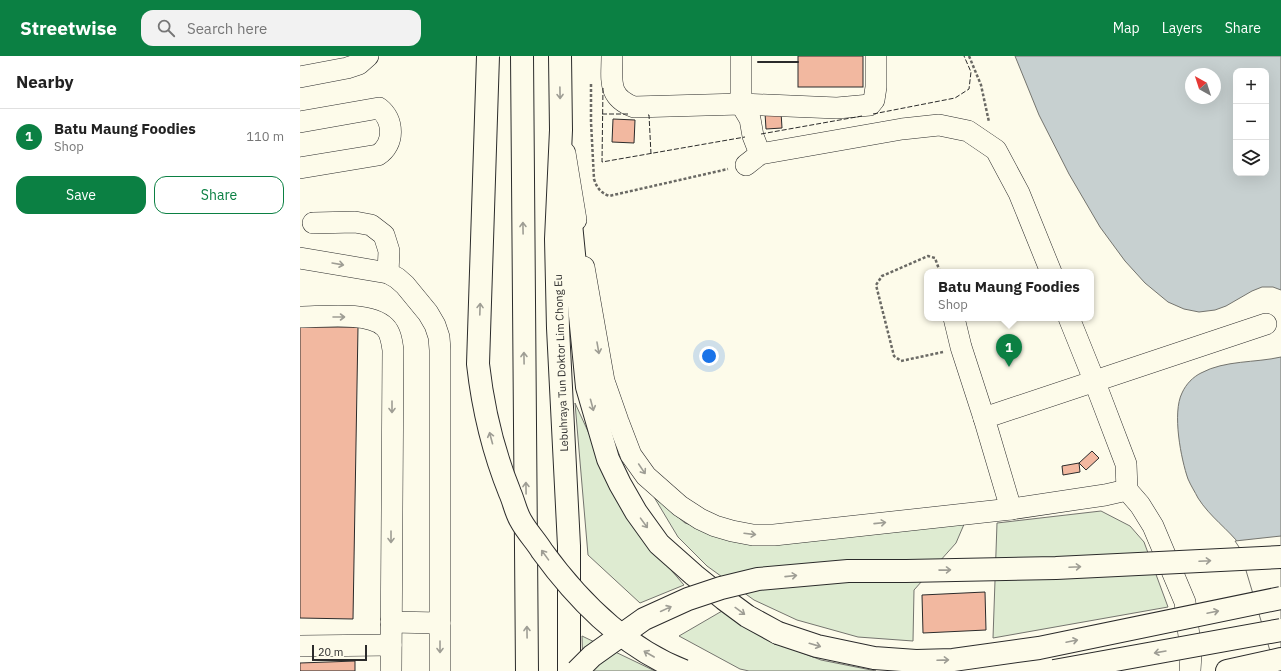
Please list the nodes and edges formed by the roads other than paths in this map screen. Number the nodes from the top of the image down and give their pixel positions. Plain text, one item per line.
1 (368, 56) edge
2 (488, 56) edge
3 (522, 56) edge
4 (560, 56) edge
5 (612, 56) edge
6 (742, 56) edge
7 (876, 56) edge
8 (300, 77) edge
9 (741, 104) junction
10 (300, 122) edge
11 (561, 130) junction
12 (300, 168) edge
13 (313, 223) dead end
14 (300, 258) edge
15 (1050, 269) edge
16 (388, 273) junction
17 (300, 317) edge
18 (955, 321) edge
19 (1071, 321) edge
20 (1266, 324) dead end
21 (1094, 380) junction
22 (984, 418) junction
23 (1127, 490) junction
24 (1011, 509) junction
25 (1281, 557) edge
26 (1281, 598) edge
27 (391, 622) junction
28 (440, 623) junction
29 (1281, 630) edge
30 (391, 645) junction
31 (300, 646) edge
32 (1281, 659) edge
33 (391, 671) edge
34 (440, 671) edge
35 (527, 671) edge
36 (569, 671) edge
37 (577, 671) edge
38 (684, 671) edge
39 (1054, 671) edge
40 (1190, 671) edge
41 (1227, 671) edge

1 - 8 street
38 -> 2 highway, bridge
35 -> 3 highway
4 -> 11 highway, Lebuhraya Tun Doktor Lim Chong Eu
5 - 9 street
6 - 9 street
7 - 9 street
9 - 15 street
10 - 12 street
11 -> 24 street
11 -> 26 highway, bridge
11 - 36 highway, Lebuhraya Tun Doktor Lim Chong Eu
13 - 16 street
14 -> 16 street
16 - 28 street
17 -> 27 street
18 - 22 street
19 - 21 street
20 - 21 street
21 - 22 street
21 - 23 street
22 - 24 street
23 - 24 street
23 - 40 street
37 -> 25 highway, bridge
27 - 28 street
27 - 30 street
28 -> 34 street
29 -> 39 highway, bridge
30 - 31 street
30 - 33 street
32 - 41 highway

